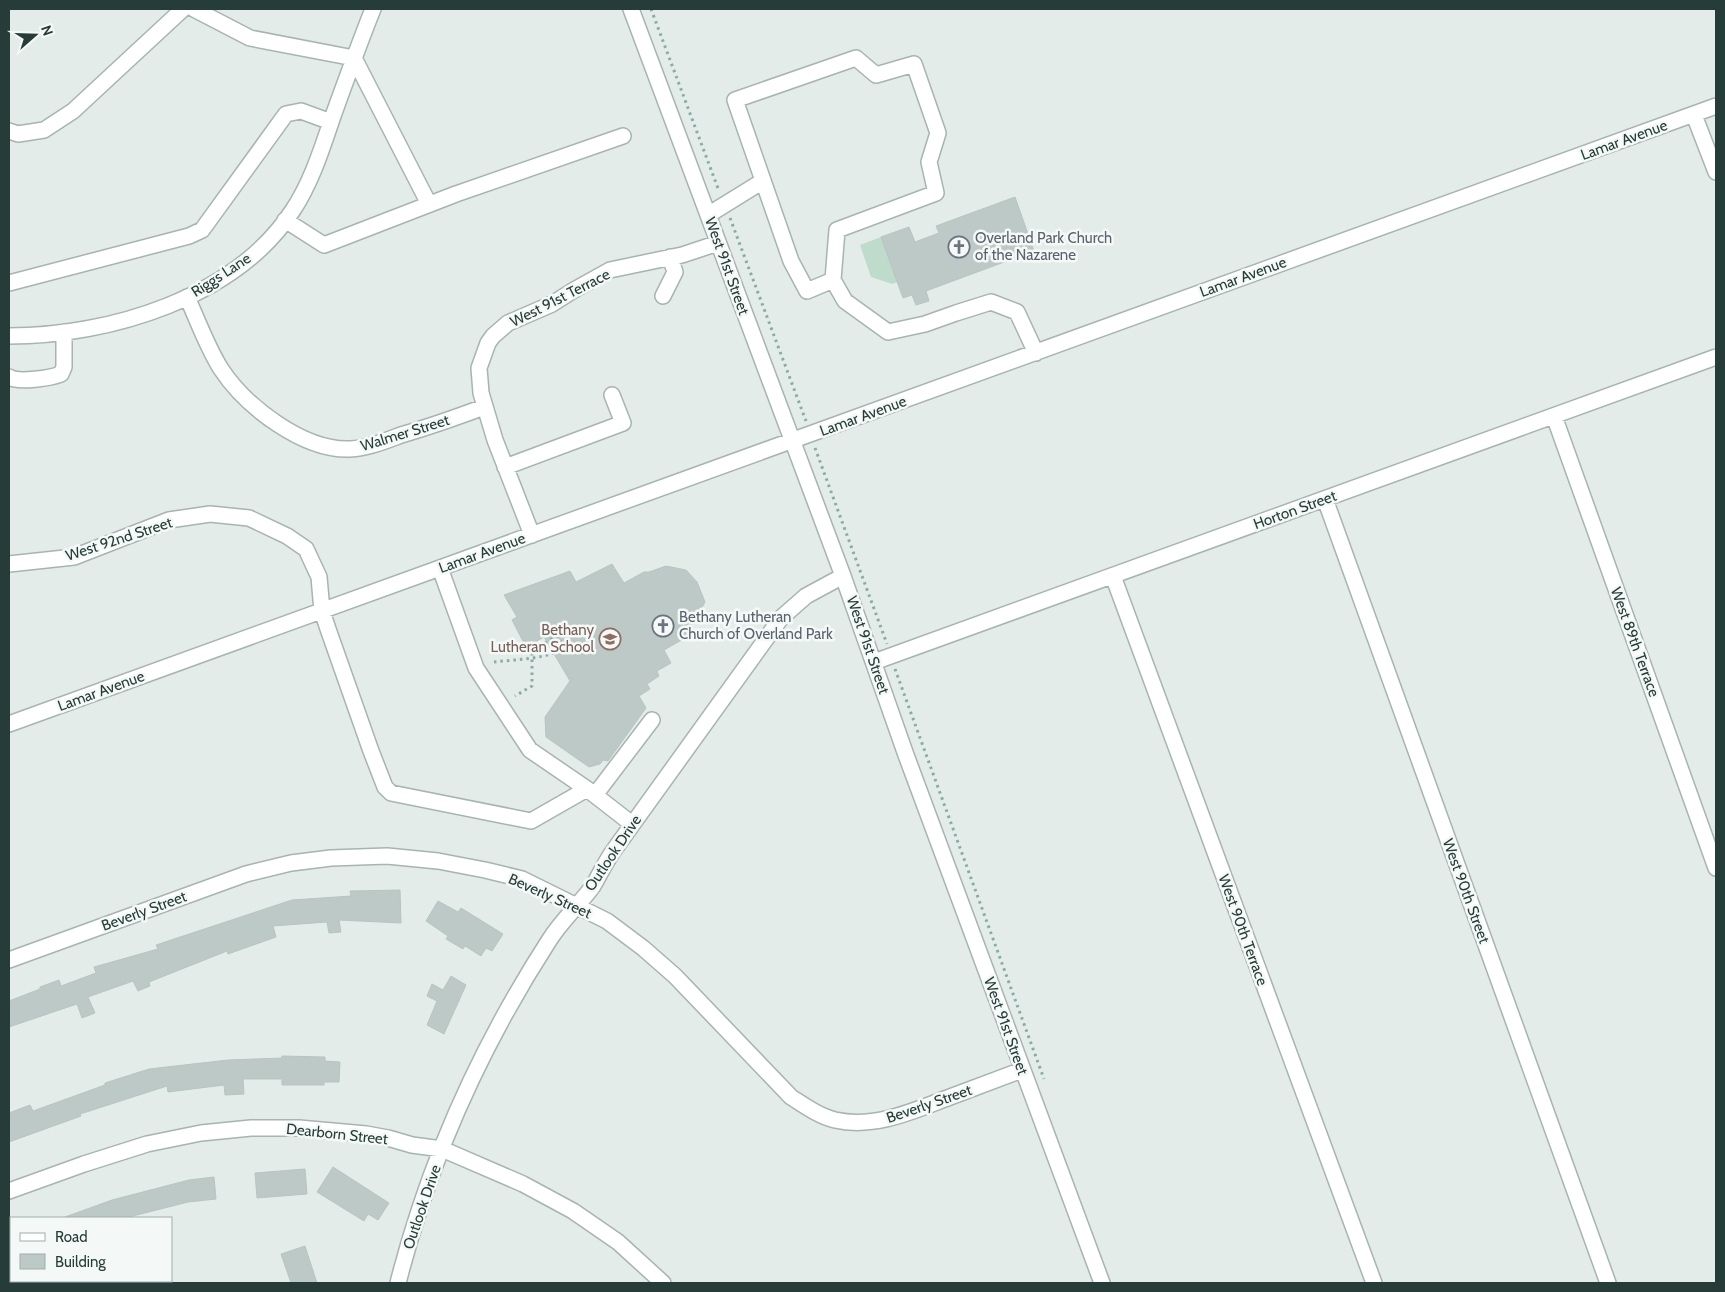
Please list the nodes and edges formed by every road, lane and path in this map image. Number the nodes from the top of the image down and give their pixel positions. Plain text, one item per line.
1 (183, 9) edge
2 (194, 9) edge
3 (373, 9) edge
4 (633, 10) edge
5 (354, 58) junction
6 (1716, 106) edge
7 (1694, 115) junction
8 (331, 122) junction
9 (9, 131) edge
10 (623, 136) dead end
11 (1716, 172) edge
12 (763, 181) junction
13 (429, 204) junction
14 (708, 215) junction
15 (285, 220) junction
16 (718, 243) junction
17 (670, 257) junction
18 (833, 280) junction
19 (9, 283) edge
20 (663, 296) dead end
21 (187, 297) junction
22 (64, 332) junction
23 (9, 336) edge
24 (1036, 353) junction
25 (1716, 357) edge
26 (9, 377) edge
27 (612, 395) dead end
28 (484, 407) junction
29 (1554, 416) junction
30 (792, 441) junction
31 (505, 467) junction
32 (1325, 499) junction
33 (532, 535) junction
34 (9, 564) edge
35 (440, 568) junction
36 (843, 576) junction
37 (1113, 576) junction
38 (322, 611) junction
39 (532, 657) junction
40 (494, 662) dead end
41 (874, 662) junction
42 (515, 696) dead end
43 (652, 720) dead end
44 (9, 724) edge
45 (591, 792) junction
46 (632, 824) junction
47 (1716, 868) edge
48 (576, 906) junction
49 (9, 960) edge
50 (1022, 1070) junction
51 (442, 1149) junction
52 (9, 1191) edge
53 (398, 1283) edge
54 (663, 1283) edge
55 (1099, 1283) edge
56 (1374, 1283) edge
57 (1608, 1283) edge

1 - 9 street
2 - 5 street
3 - 5 street, Riggs Lane
4 - 14 street, West 91st Street
5 - 8 street, Riggs Lane
5 - 13 street
6 - 7 street, Lamar Avenue
7 - 11 street
7 - 24 street, Lamar Avenue
8 - 15 street, Riggs Lane
8 - 19 street
10 - 13 street
12 - 14 street
12 - 18 street
12 - 18 street
13 - 15 street
14 - 16 street, West 91st Street
15 - 21 street, Riggs Lane
16 - 17 street, West 91st Terrace
16 - 30 street, West 91st Street
17 - 20 street
17 - 28 street, West 91st Terrace
18 - 24 street
21 - 22 street, Riggs Lane
21 - 28 street, Walmer Street
22 - 23 street, Riggs Lane
22 - 26 street
24 - 30 street, Lamar Avenue
25 - 29 street, Horton Street
27 - 31 street
28 - 31 street, West 91st Terrace
29 - 32 street, Horton Street
29 - 47 street, West 89th Terrace
30 - 33 street, Lamar Avenue
30 - 36 street, West 91st Street
31 - 33 street, West 91st Terrace
32 - 37 street, Horton Street
32 - 57 street, West 90th Street
33 - 35 street, Lamar Avenue
34 - 38 street, West 92nd Street
35 - 38 street, Lamar Avenue
35 - 45 street
36 - 41 street, West 91st Street
36 - 46 street, Outlook Drive
37 - 41 street, Horton Street
37 - 56 street, West 90th Terrace
38 - 44 street, Lamar Avenue
38 - 45 street, West 92nd Street
39 - 39 path
39 - 40 path
39 - 42 path
41 - 50 street, West 91st Street
43 - 45 street
45 - 46 street
46 - 48 street, Outlook Drive
48 - 49 street, Beverly Street
48 - 50 street, Beverly Street
48 - 51 street, Outlook Drive
50 - 55 street, West 91st Street
51 - 52 street, Dearborn Street
51 - 53 street, Outlook Drive
51 - 54 street, Dearborn Street

